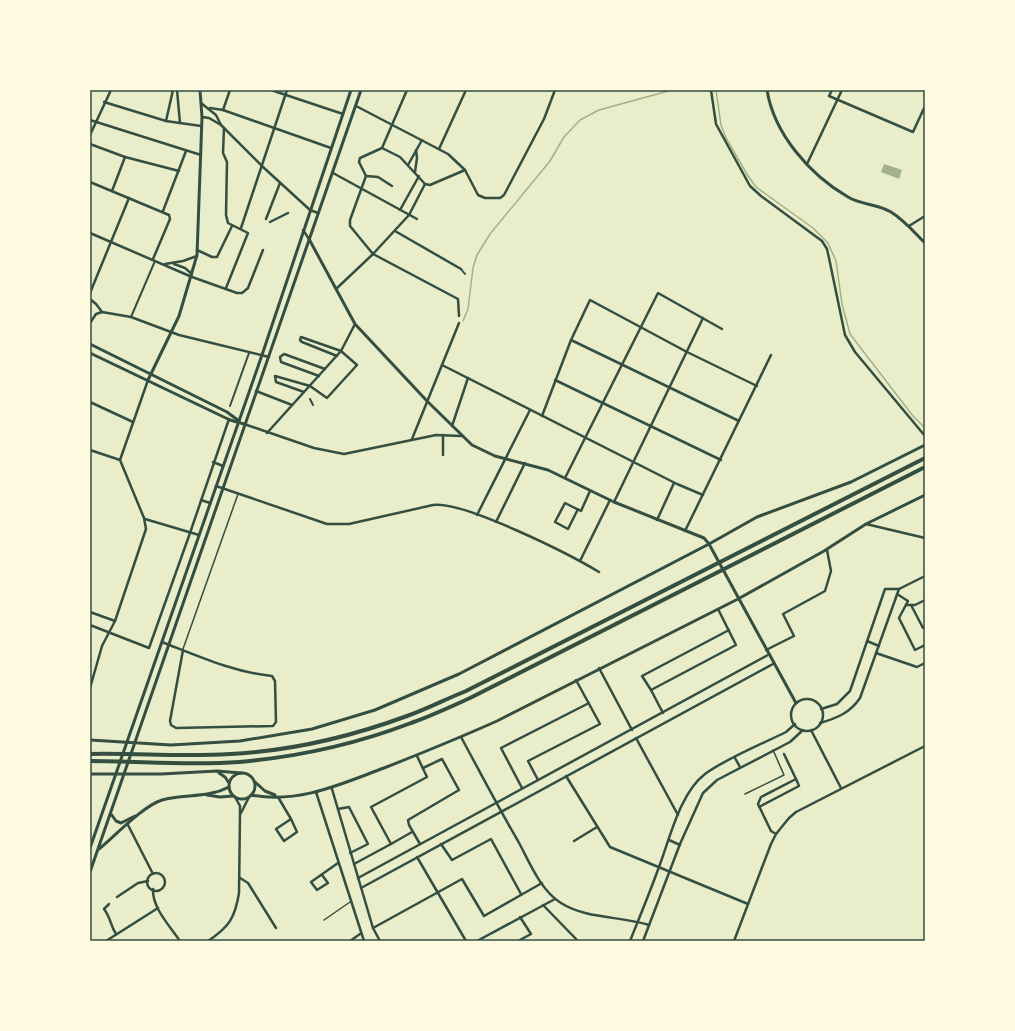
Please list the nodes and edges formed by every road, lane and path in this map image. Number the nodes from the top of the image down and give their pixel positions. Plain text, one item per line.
1 (111, 90) edge
2 (173, 90) edge
3 (177, 90) edge
4 (200, 90) edge
5 (230, 90) edge
6 (270, 90) edge
7 (288, 90) edge
8 (351, 90) edge
9 (361, 90) edge
10 (407, 90) edge
11 (466, 90) edge
12 (555, 90) edge
13 (711, 90) edge
14 (767, 90) edge
15 (832, 90) edge
16 (842, 90) edge
17 (286, 95) junction
18 (838, 100) junction
19 (104, 102) junction
20 (201, 103) junction
21 (356, 106) junction
22 (925, 106) edge
23 (210, 108) junction
24 (223, 110) junction
25 (343, 114) junction
26 (202, 117) junction
27 (90, 120) edge
28 (166, 121) junction
29 (95, 123) junction
30 (180, 123) junction
31 (221, 125) junction
32 (393, 125) junction
33 (201, 126) junction
34 (224, 128) junction
35 (275, 128) junction
36 (90, 135) edge
37 (422, 140) junction
38 (90, 144) edge
39 (331, 148) junction
40 (382, 148) junction
41 (416, 149) junction
42 (439, 149) junction
43 (186, 151) junction
44 (201, 155) junction
45 (125, 157) junction
46 (807, 164) junction
47 (408, 165) junction
48 (263, 167) junction
49 (465, 170) junction
50 (179, 171) junction
51 (415, 172) junction
52 (333, 173) junction
53 (366, 176) junction
54 (419, 176) junction
55 (90, 182) edge
56 (280, 183) junction
57 (425, 184) junction
58 (392, 186) dead end
59 (362, 189) junction
60 (112, 191) junction
61 (129, 198) junction
62 (310, 210) junction
63 (400, 210) junction
64 (163, 212) junction
65 (288, 213) dead end
66 (318, 213) junction
67 (409, 215) junction
68 (925, 216) edge
69 (266, 219) dead end
70 (417, 219) dead end
71 (270, 222) dead end
72 (232, 226) junction
73 (909, 226) junction
74 (241, 228) junction
75 (303, 230) junction
76 (395, 231) junction
77 (90, 233) edge
78 (309, 239) junction
79 (112, 242) junction
80 (925, 243) edge
81 (198, 250) junction
82 (263, 250) dead end
83 (373, 254) junction
84 (197, 255) junction
85 (154, 260) junction
86 (165, 264) junction
87 (173, 264) junction
88 (461, 269) joint
89 (465, 274) dead end
90 (192, 275) junction
91 (226, 288) junction
92 (336, 289) junction
93 (90, 293) edge
94 (90, 299) edge
95 (102, 312) junction
96 (459, 316) dead end
97 (131, 317) junction
98 (703, 318) junction
99 (90, 320) edge
100 (459, 323) dead end
101 (355, 324) junction
102 (641, 327) junction
103 (722, 329) dead end
104 (172, 332) junction
105 (571, 340) junction
106 (90, 344) edge
107 (341, 351) junction
108 (250, 352) junction
109 (687, 352) junction
110 (90, 353) edge
111 (262, 354) junction
112 (772, 355) dead end
113 (337, 356) junction
114 (269, 357) junction
115 (622, 364) junction
116 (442, 366) junction
117 (325, 369) junction
118 (151, 374) junction
119 (319, 376) junction
120 (468, 378) junction
121 (148, 380) junction
122 (555, 380) junction
123 (310, 386) junction
124 (757, 386) junction
125 (669, 387) junction
126 (256, 391) junction
127 (304, 392) junction
128 (310, 399) dead end
129 (90, 402) edge
130 (427, 402) junction
131 (603, 402) junction
132 (292, 405) junction
133 (313, 405) dead end
134 (230, 406) dead end
135 (530, 410) junction
136 (542, 416) junction
137 (229, 419) junction
138 (133, 422) junction
139 (239, 422) junction
140 (739, 422) junction
141 (244, 424) junction
142 (651, 425) junction
143 (452, 427) junction
144 (267, 433) junction
145 (443, 435) junction
146 (461, 436) junction
147 (925, 436) edge
148 (586, 438) junction
149 (412, 440) junction
150 (924, 445) edge
151 (90, 450) edge
152 (443, 455) dead end
153 (504, 458) junction
154 (925, 458) edge
155 (120, 460) junction
156 (721, 460) junction
157 (213, 462) junction
158 (633, 462) junction
159 (525, 463) junction
160 (223, 466) junction
161 (925, 467) edge
162 (565, 478) junction
163 (674, 483) junction
164 (216, 486) junction
165 (223, 488) junction
166 (590, 491) junction
167 (238, 494) junction
168 (703, 495) junction
169 (925, 495) edge
170 (201, 500) junction
171 (612, 501) junction
172 (210, 503) junction
173 (578, 509) junction
174 (477, 515) junction
175 (144, 518) junction
176 (657, 520) junction
177 (496, 522) junction
178 (866, 524) junction
179 (685, 531) junction
180 (190, 533) junction
181 (199, 535) junction
182 (925, 538) edge
183 (709, 544) junction
184 (827, 550) junction
185 (580, 561) junction
186 (599, 572) dead end
187 (925, 576) edge
188 (899, 589) junction
189 (897, 594) junction
190 (738, 599) junction
191 (925, 600) edge
192 (910, 605) junction
193 (906, 606) junction
194 (718, 609) junction
195 (90, 612) edge
196 (115, 621) junction
197 (90, 625) edge
198 (925, 627) edge
199 (729, 630) junction
200 (109, 632) junction
201 (867, 641) junction
202 (162, 642) junction
203 (169, 645) junction
204 (925, 645) edge
205 (879, 646) junction
206 (183, 650) junction
207 (766, 650) junction
208 (876, 653) junction
209 (768, 655) junction
210 (925, 663) edge
211 (773, 664) junction
212 (599, 668) junction
213 (576, 680) junction
214 (90, 688) edge
215 (651, 690) junction
216 (589, 703) junction
217 (796, 703) junction
218 (821, 709) junction
219 (663, 713) junction
220 (820, 723) junction
221 (795, 724) junction
222 (632, 730) junction
223 (803, 730) junction
224 (812, 730) junction
225 (461, 737) junction
226 (636, 738) junction
227 (90, 740) edge
228 (925, 746) edge
229 (773, 750) junction
230 (90, 754) edge
231 (784, 754) dead end
232 (417, 756) junction
233 (735, 758) junction
234 (90, 762) edge
235 (740, 767) junction
236 (423, 768) junction
237 (217, 772) junction
238 (241, 773) junction
239 (90, 774) edge
240 (566, 776) junction
241 (796, 779) junction
242 (538, 780) junction
243 (254, 782) junction
244 (229, 785) junction
245 (332, 789) junction
246 (522, 789) junction
247 (841, 789) junction
248 (316, 792) junction
249 (745, 794) dead end
250 (205, 795) junction
251 (250, 796) junction
252 (277, 796) junction
253 (234, 797) junction
254 (496, 802) junction
255 (759, 807) junction
256 (338, 809) junction
257 (142, 812) junction
258 (501, 812) junction
259 (111, 814) junction
260 (240, 814) junction
261 (678, 815) junction
262 (291, 819) junction
263 (128, 825) junction
264 (597, 827) junction
265 (412, 832) junction
266 (776, 834) junction
267 (574, 840) dead end
268 (669, 840) junction
269 (391, 844) junction
270 (420, 844) junction
271 (441, 844) junction
272 (680, 845) junction
273 (90, 848) edge
274 (98, 850) junction
275 (350, 853) junction
276 (417, 857) junction
277 (338, 864) junction
278 (354, 864) junction
279 (659, 867) junction
280 (90, 872) edge
281 (669, 872) junction
282 (153, 874) junction
283 (322, 875) junction
284 (240, 878) junction
285 (358, 878) junction
286 (148, 881) junction
287 (542, 883) junction
288 (361, 888) junction
289 (153, 889) junction
290 (438, 892) junction
291 (521, 894) junction
292 (117, 897) dead end
293 (555, 898) junction
294 (350, 902) junction
295 (109, 904) dead end
296 (748, 904) junction
297 (544, 905) junction
298 (158, 908) junction
299 (520, 917) junction
300 (324, 920) dead end
301 (638, 921) junction
302 (649, 925) junction
303 (276, 928) dead end
304 (373, 928) junction
305 (116, 934) junction
306 (360, 934) junction
307 (106, 941) edge
308 (180, 941) edge
309 (208, 941) edge
310 (350, 941) edge
311 (364, 941) edge
312 (380, 941) edge
313 (466, 941) edge
314 (477, 941) edge
315 (518, 941) edge
316 (578, 941) edge
317 (630, 941) edge
318 (643, 941) edge
319 (734, 941) edge

1 - 19 street
2 - 28 street
3 - 30 street
4 - 20 street
5 - 24 street
6 - 17 street
7 - 17 street
8 - 25 street
9 - 21 street
10 - 32 street
11 - 42 street
12 - 49 street
13 - 147 street
14 - 46 street
15 - 18 street
16 - 18 street
17 - 25 street
17 - 35 street
18 - 22 street
18 - 46 street
19 - 28 street
19 - 29 street
20 - 23 street
20 - 26 street
21 - 32 street
21 - 52 street
23 - 24 street
23 - 31 street
24 - 35 street
25 - 39 street
26 - 31 street
26 - 33 street
27 - 29 street
28 - 30 street
29 - 36 street
29 - 43 street
30 - 33 street
31 - 34 street
32 - 37 street
32 - 40 street
33 - 44 street
34 - 48 street
34 - 72 street
35 - 39 street
35 - 48 street
37 - 41 street
37 - 42 street
38 - 45 street
39 - 62 street
40 - 47 street
40 - 53 street
41 - 47 street
41 - 51 street
42 - 49 street
43 - 44 street
43 - 50 street
44 - 81 street
45 - 50 street
45 - 60 street
46 - 73 street
47 - 51 street
48 - 56 street
48 - 74 street
49 - 57 street
50 - 64 street
51 - 54 street
52 - 59 street
52 - 66 street
53 - 58 street
53 - 59 street
54 - 57 street
54 - 63 street
55 - 60 street
56 - 62 street
56 - 69 street
57 - 67 street
59 - 63 street
59 - 83 street
60 - 61 street
61 - 64 street
61 - 79 street
62 - 66 street
62 - 75 street
63 - 67 street
64 - 85 street
65 - 71 street
66 - 78 street
67 - 70 street
67 - 76 street
68 - 73 street
72 - 74 street
72 - 81 street
73 - 80 street
74 - 91 street
75 - 78 street
75 - 111 street
76 - 83 street
76 - 88 street
77 - 79 street
78 - 92 street
78 - 114 street
79 - 85 street
79 - 93 street
81 - 84 street
82 - 91 street
83 - 92 street
83 - 96 street
84 - 87 street
84 - 90 street
85 - 86 street
85 - 97 street
86 - 87 street
86 - 90 street
87 - 90 street
88 - 89 street
90 - 91 street
90 - 104 street
92 - 101 street
94 - 95 street
95 - 97 street
95 - 99 street
97 - 104 street
98 - 102 street
98 - 103 street
98 - 109 street
100 - 116 street
101 - 107 street
101 - 130 street
102 - 105 street
102 - 109 street
102 - 115 street
104 - 108 street
104 - 118 street
105 - 115 street
105 - 122 street
106 - 118 street
107 - 113 street
107 - 113 street
107 - 123 street
108 - 111 street
108 - 134 street
109 - 124 street
109 - 125 street
110 - 121 street
111 - 114 street
111 - 139 street
112 - 124 street
113 - 117 street
114 - 126 street
115 - 125 street
115 - 131 street
116 - 120 street
116 - 130 street
117 - 119 street
117 - 119 street
118 - 121 street
118 - 139 street
119 - 123 street
120 - 135 street
120 - 143 street
121 - 137 street
121 - 138 street
122 - 131 street
122 - 136 street
123 - 127 street
123 - 127 street
124 - 140 street
125 - 140 street
125 - 142 street
126 - 132 street
126 - 141 street
127 - 132 street
128 - 133 street
129 - 138 street
130 - 143 street
130 - 149 street
131 - 142 street
131 - 148 street
132 - 144 street
135 - 136 street
135 - 153 street
136 - 148 street
137 - 139 street
137 - 157 street
138 - 155 street
139 - 141 street
139 - 160 street
140 - 156 street
141 - 144 street
141 - 165 street
142 - 156 street
142 - 158 street
143 - 146 street
144 - 149 street
145 - 146 street
145 - 149 street
145 - 152 street
146 - 153 street
148 - 158 street
148 - 162 street
150 - 183 street
151 - 155 street
153 - 159 street
153 - 174 street
154 - 230 highway
155 - 175 street
156 - 168 street
157 - 160 street
157 - 170 street
158 - 163 street
158 - 171 street
159 - 162 street
159 - 177 street
160 - 164 street
161 - 234 highway
162 - 166 street
163 - 168 street
163 - 176 street
164 - 165 street
164 - 172 street
165 - 167 street
165 - 203 street
166 - 171 street
166 - 173 street
167 - 174 street
167 - 206 lane
168 - 179 street
169 - 178 street
170 - 172 street
170 - 180 street
171 - 176 street
171 - 185 street
172 - 181 street
173 - 173 street
174 - 177 street
175 - 180 street
175 - 196 street
176 - 179 street
177 - 185 street
178 - 182 street
178 - 184 street
179 - 183 street
180 - 181 street
180 - 200 street
181 - 202 street
183 - 190 street
183 - 227 street
184 - 190 street
184 - 207 street
185 - 186 street
187 - 188 street
188 - 189 street
188 - 201 street
189 - 193 street
189 - 205 street
190 - 194 street
190 - 207 street
191 - 192 street
192 - 193 street
192 - 198 street
193 - 204 street
194 - 199 street
194 - 212 street
195 - 196 street
196 - 200 street
197 - 200 street
199 - 215 street
199 - 215 street
200 - 214 street
201 - 205 street
201 - 218 street
202 - 203 street
202 - 273 street
203 - 206 street
203 - 259 street
205 - 208 street
206 - 206 street
207 - 209 street
208 - 210 street
208 - 220 street
209 - 211 street
209 - 219 street
211 - 217 street
211 - 226 street
212 - 213 street
212 - 222 street
213 - 216 street
213 - 225 street
215 - 219 street
216 - 242 street
216 - 246 street
217 - 218 street
217 - 221 street
218 - 220 street
219 - 222 street
220 - 224 street
221 - 223 street
221 - 233 street
222 - 242 street
223 - 224 street
223 - 229 street
224 - 247 street
225 - 232 street
225 - 254 street
226 - 240 street
226 - 261 street
228 - 247 street
229 - 235 street
229 - 249 lane
231 - 241 street
232 - 236 street
232 - 245 street
233 - 235 street
233 - 261 street
235 - 272 street
236 - 265 street
236 - 269 street
237 - 238 street
237 - 239 street
237 - 244 street
238 - 243 street
238 - 244 street
240 - 258 street
240 - 264 street
241 - 255 street
241 - 255 street
242 - 246 street
243 - 251 street
243 - 252 street
244 - 250 street
244 - 253 street
245 - 248 street
245 - 256 street
246 - 254 street
247 - 266 street
248 - 252 street
248 - 277 street
250 - 253 street
250 - 257 street
251 - 252 street
251 - 253 street
251 - 260 street
252 - 262 street
253 - 260 street
254 - 258 street
254 - 270 street
255 - 266 street
256 - 275 street
256 - 275 street
257 - 259 street
257 - 263 street
258 - 271 street
258 - 287 street
259 - 274 street
260 - 284 street
261 - 268 street
262 - 262 street
263 - 274 street
263 - 282 street
264 - 267 street
264 - 279 street
265 - 269 street
265 - 270 street
266 - 296 street
268 - 272 street
268 - 279 street
269 - 278 street
270 - 285 street
271 - 276 street
271 - 291 street
272 - 281 street
274 - 280 street
275 - 278 street
276 - 288 street
276 - 290 street
277 - 283 street
277 - 294 street
278 - 285 street
279 - 281 street
279 - 301 street
281 - 296 street
281 - 302 street
282 - 286 street
282 - 289 street
283 - 283 street
284 - 303 street
284 - 309 street
285 - 288 street
286 - 289 street
286 - 292 street
287 - 291 street
287 - 293 street
288 - 304 street
289 - 298 street
290 - 291 street
290 - 304 street
290 - 313 street
293 - 297 street
293 - 301 street
294 - 300 lane
294 - 306 street
295 - 305 street
296 - 319 street
297 - 299 street
297 - 316 street
298 - 305 street
298 - 308 street
299 - 314 street
299 - 315 street
301 - 302 street
301 - 317 street
302 - 318 street
304 - 312 street
305 - 307 street
306 - 310 street
306 - 311 street

